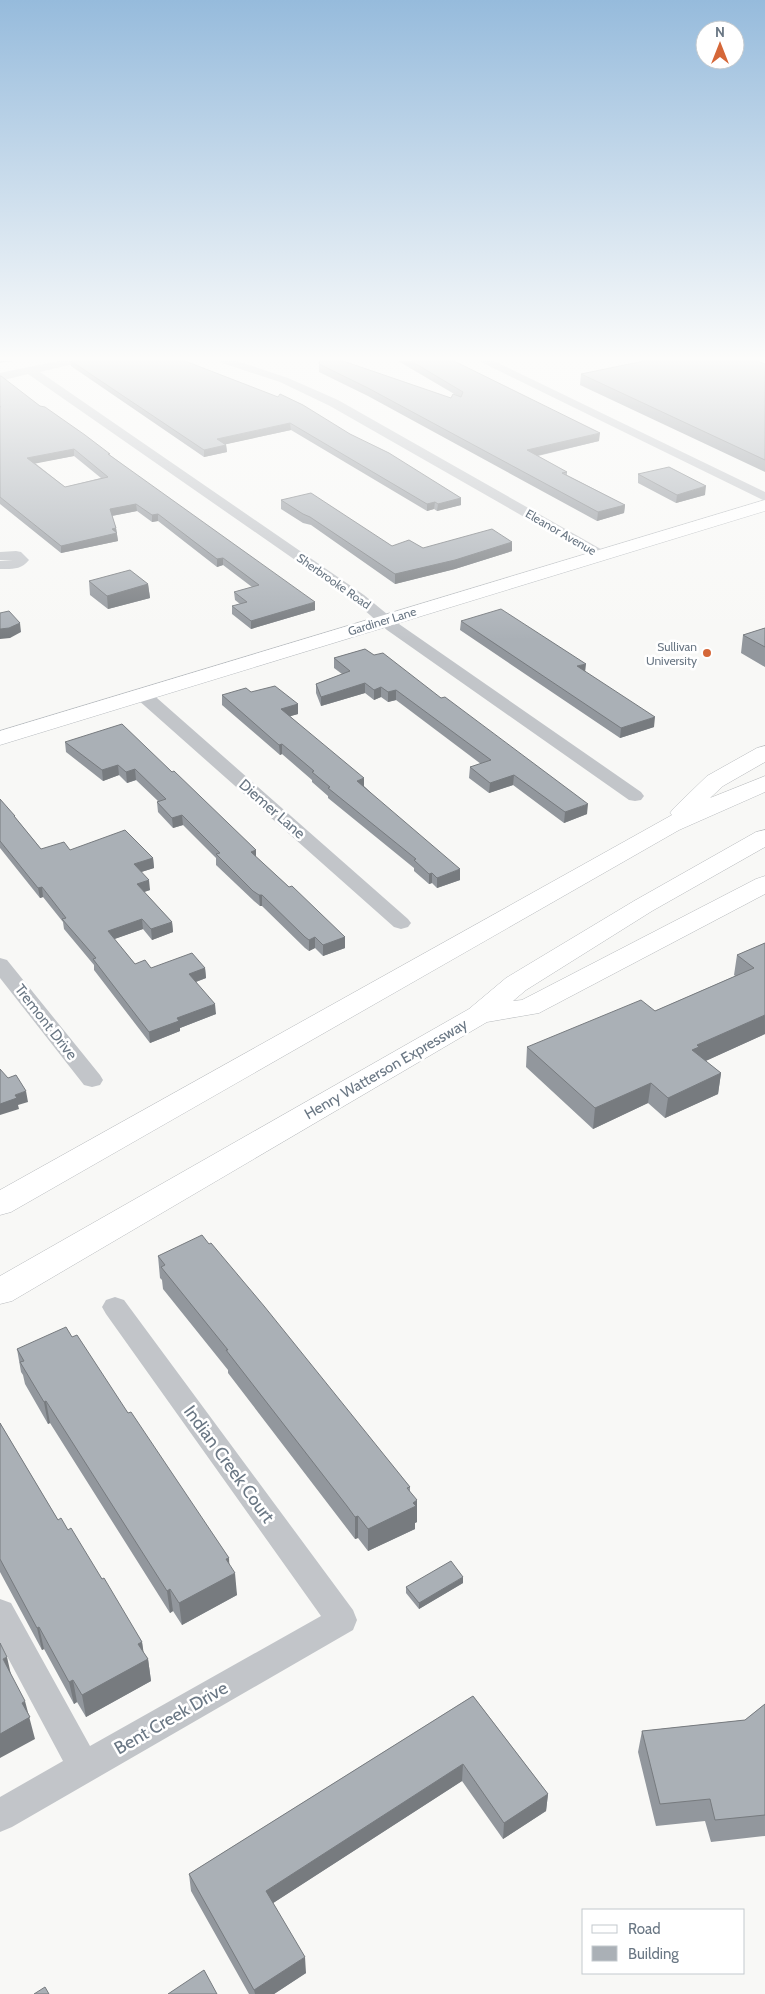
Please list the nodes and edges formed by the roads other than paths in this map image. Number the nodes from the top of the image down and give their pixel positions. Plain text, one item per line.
1 (151, 454) edge
2 (424, 454) edge
3 (677, 454) edge
4 (765, 497) edge
5 (765, 505) edge
6 (601, 555) junction
7 (386, 620) junction
8 (142, 695) junction
9 (0, 738) edge
10 (765, 753) edge
11 (765, 783) edge
12 (635, 796) dead end
13 (670, 825) junction
14 (765, 837) edge
15 (765, 884) edge
16 (401, 924) dead end
17 (0, 964) edge
18 (479, 1015) junction
19 (92, 1080) dead end
20 (0, 1204) edge
21 (0, 1292) edge
22 (115, 1307) dead end
23 (0, 1613) edge
24 (342, 1620) joint
25 (84, 1767) junction
26 (0, 1815) edge

1 - 7 street, Sherbrooke Road
2 - 6 street, Eleanor Avenue
3 - 4 street
5 - 6 main road, Gardiner Lane
6 - 7 main road, Gardiner Lane
7 - 8 main road, Gardiner Lane
7 - 12 street, Sherbrooke Road
8 - 9 main road, Gardiner Lane
8 - 16 street, Diemer Lane
10 - 13 main road
11 - 13 main road
13 - 20 main road
14 - 18 main road, Henry Watterson Expressway
15 - 18 main road
17 - 19 street, Tremont Drive
18 - 21 main road, Henry Watterson Expressway
22 - 24 street, Indian Creek Court
23 - 25 street
24 - 25 street, Bent Creek Drive
25 - 26 street, Bent Creek Drive

